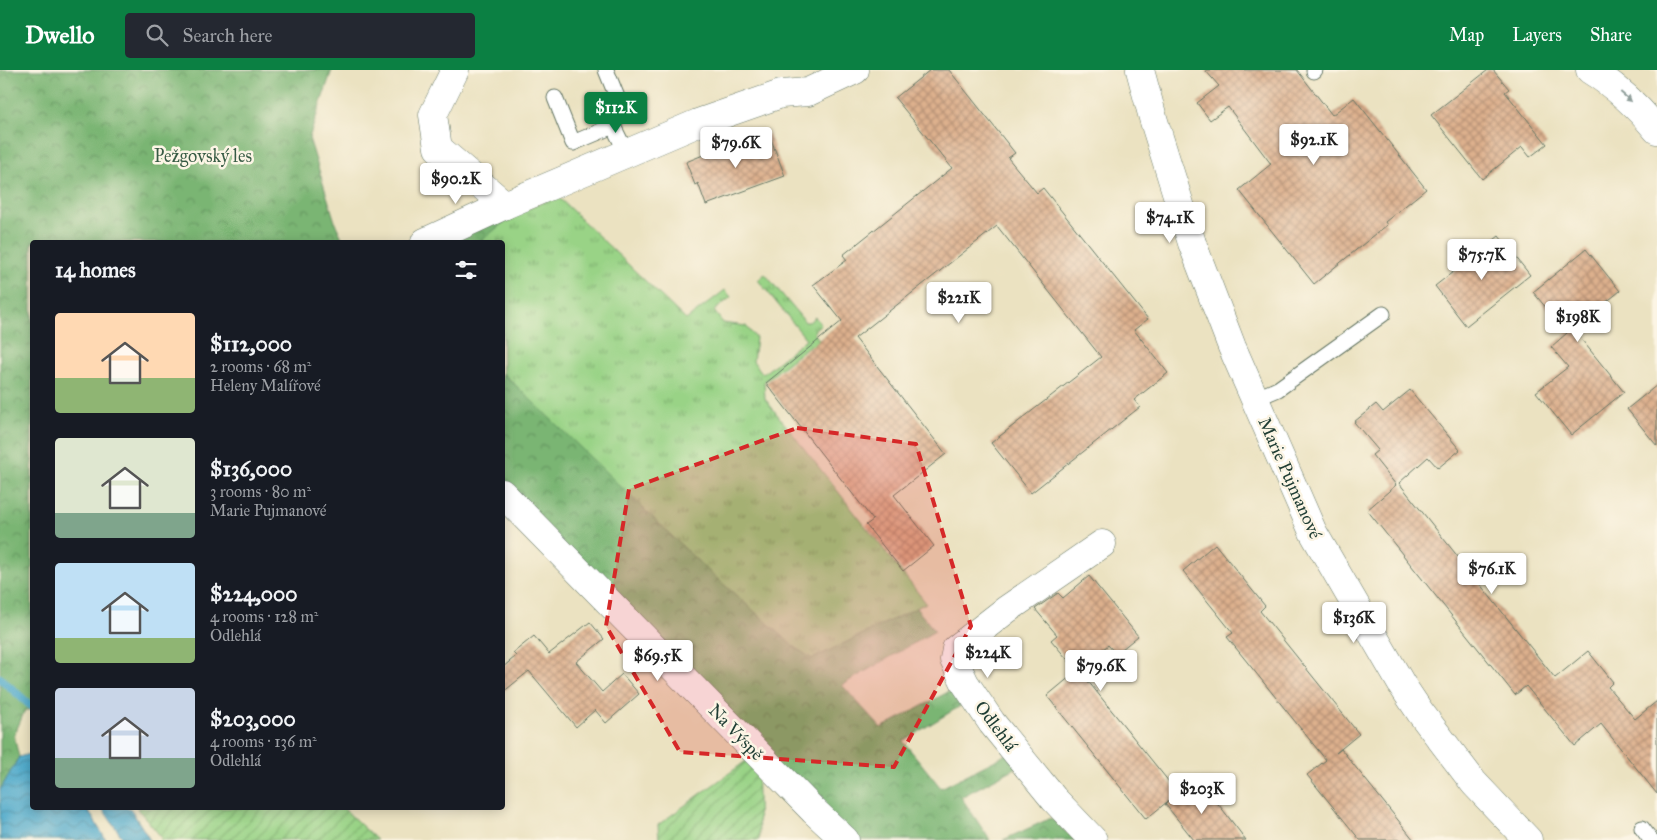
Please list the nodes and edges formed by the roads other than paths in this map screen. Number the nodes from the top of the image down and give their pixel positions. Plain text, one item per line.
1 (455, 70) edge
2 (606, 70) edge
3 (856, 70) edge
4 (1140, 70) edge
5 (1590, 70) edge
6 (555, 98) dead end
7 (613, 126) junction
8 (1657, 130) edge
9 (626, 152) junction
10 (505, 205) junction
11 (429, 240) edge
12 (1383, 314) dead end
13 (1255, 399) junction
14 (505, 496) edge
15 (1102, 544) dead end
16 (845, 840) edge
17 (1093, 840) edge
18 (1528, 840) edge

1 - 10 street
2 - 7 lane
3 - 9 street
4 - 13 street, Marie Pujmanové
5 -> 8 street
6 - 7 lane
7 - 9 lane
9 - 10 street
10 - 11 street
12 - 13 lane
13 - 18 street, Marie Pujmanové
14 - 16 street, Na Výspě
15 - 17 street, Odlehlá

